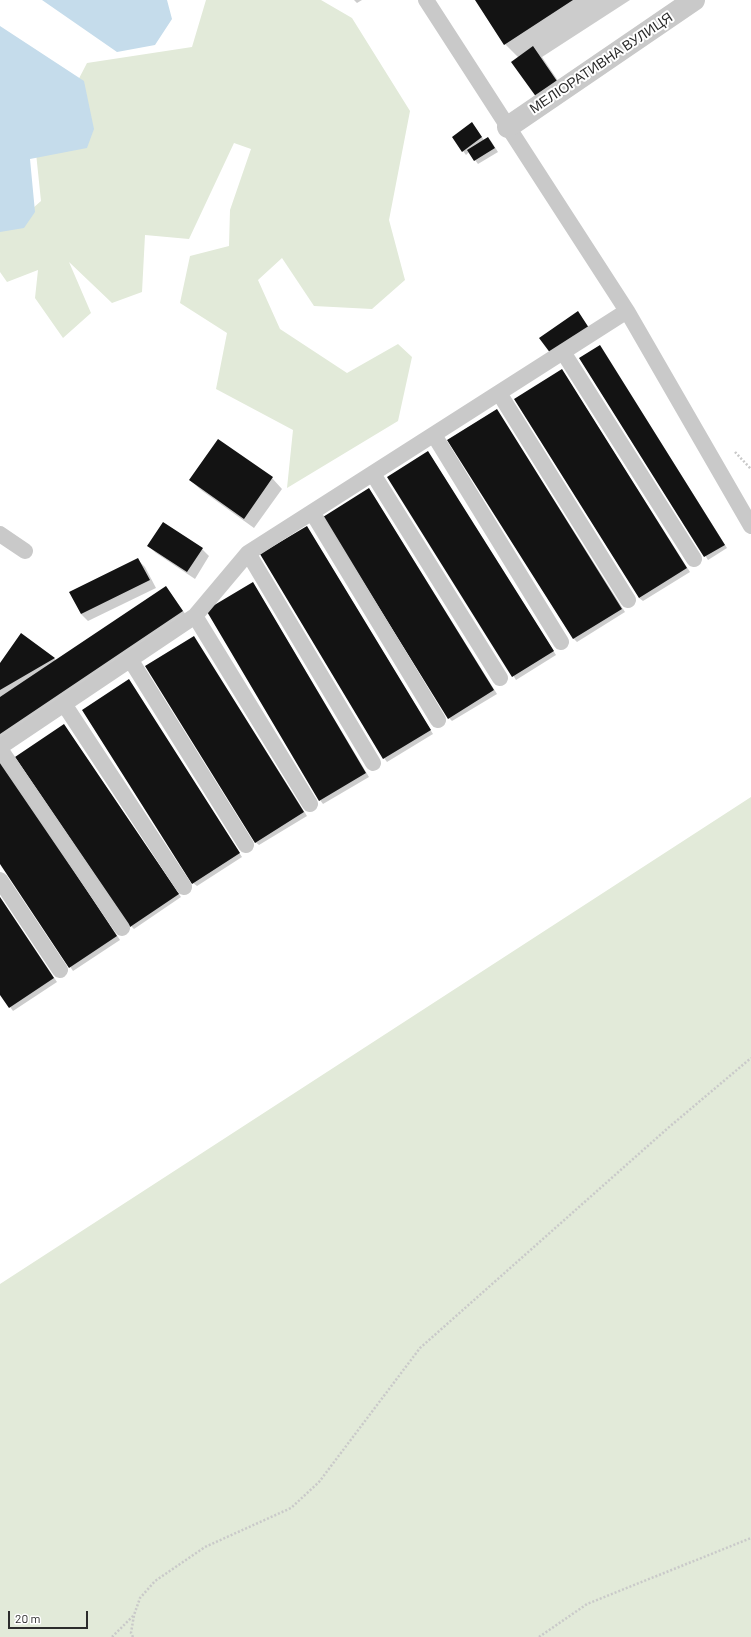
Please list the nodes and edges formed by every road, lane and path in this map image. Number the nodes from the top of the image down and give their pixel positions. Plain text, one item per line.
1 (426, 0) edge
2 (694, 0) edge
3 (536, 109) dead end
4 (508, 126) junction
5 (628, 311) junction
6 (564, 352) junction
7 (499, 393) junction
8 (434, 435) junction
9 (373, 474) junction
10 (312, 512) junction
11 (751, 526) edge
12 (0, 534) edge
13 (25, 551) dead end
14 (248, 553) junction
15 (694, 559) dead end
16 (628, 600) dead end
17 (195, 616) junction
18 (560, 642) dead end
19 (130, 659) junction
20 (500, 678) dead end
21 (64, 704) junction
22 (438, 720) dead end
23 (0, 748) edge
24 (373, 763) dead end
25 (310, 804) dead end
26 (246, 845) dead end
27 (0, 880) edge
28 (184, 887) dead end
29 (122, 928) dead end
30 (60, 970) dead end
31 (751, 1058) edge
32 (751, 1538) edge
33 (134, 1615) junction
34 (112, 1637) edge
35 (133, 1637) edge
36 (539, 1637) edge

1 - 4 lane
2 - 4 street, МЕЛІОРАТИВНА ВУЛИЦЯ
3 - 4 lane
4 - 5 lane
5 - 6 lane
5 - 11 lane
6 - 7 lane
6 - 15 lane
7 - 8 lane
7 - 16 lane
8 - 9 lane
8 - 18 lane
9 - 10 lane
9 - 20 lane
10 - 14 lane
10 - 22 lane
12 - 13 lane
14 - 17 lane
14 - 24 lane
17 - 19 lane
17 - 25 lane
19 - 21 lane
19 - 26 lane
21 - 23 lane
21 - 28 lane
23 - 29 lane
27 - 30 lane
31 - 33 path
32 - 36 path
33 - 34 path
33 - 35 path

